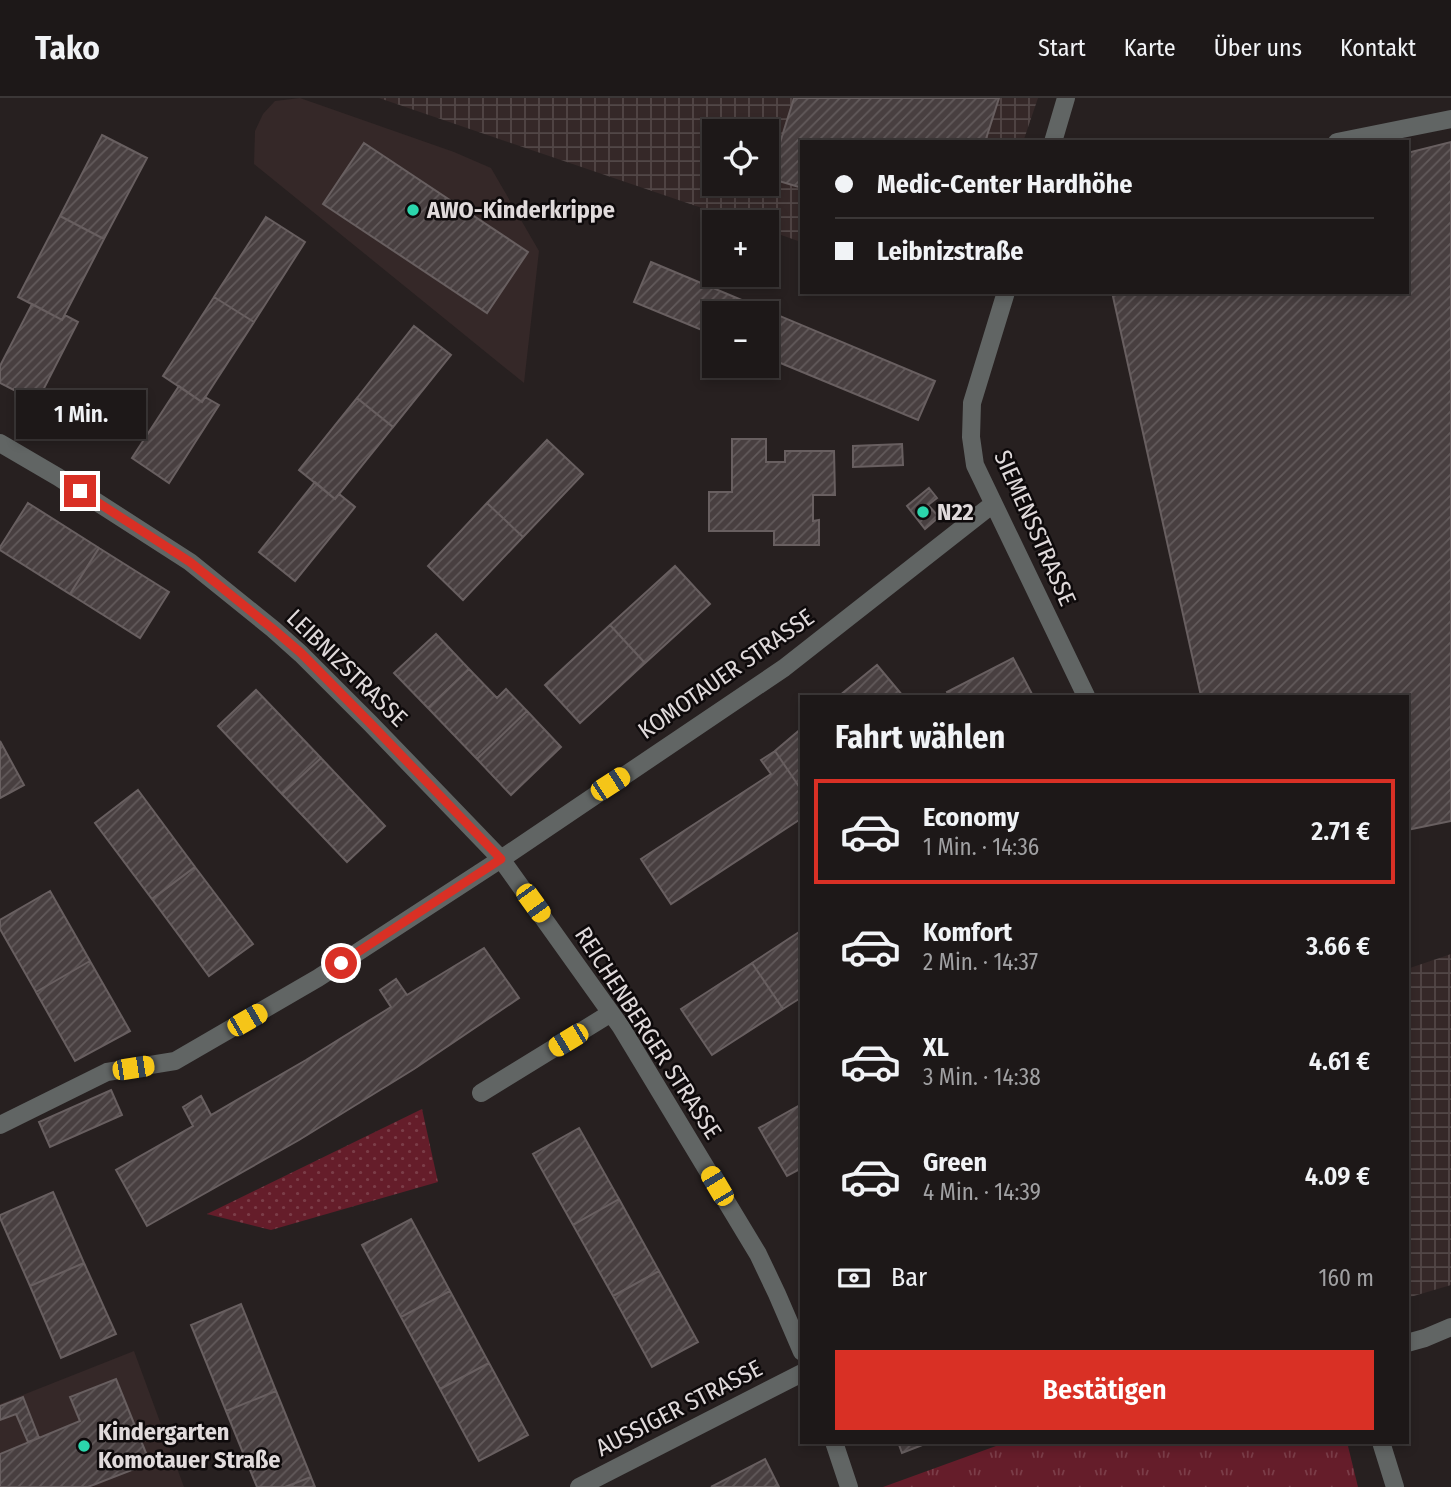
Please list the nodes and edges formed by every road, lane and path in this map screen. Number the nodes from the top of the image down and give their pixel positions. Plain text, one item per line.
1 (1066, 98) edge
2 (1451, 119) edge
3 (1054, 140) edge
4 (1346, 140) edge
5 (1005, 294) edge
6 (0, 443) edge
7 (993, 504) junction
8 (1086, 695) edge
9 (501, 859) junction
10 (611, 1013) junction
11 (481, 1093) dead end
12 (0, 1125) edge
13 (1451, 1327) edge
14 (1409, 1342) edge
15 (800, 1347) edge
16 (800, 1374) edge
17 (835, 1444) edge
18 (1382, 1444) edge
19 (579, 1487) edge
20 (849, 1487) edge
21 (1395, 1487) edge

1 - 3 street
2 - 4 street
5 - 7 street, SIEMENSSTRASSE
6 - 9 street, LEIBNIZSTRASSE
7 - 8 street, SIEMENSSTRASSE
7 - 9 street, KOMOTAUER STRASSE
9 - 10 street, REICHENBERGER STRASSE
9 - 12 street, KOMOTAUER STRASSE
10 - 11 street
10 - 15 street, REICHENBERGER STRASSE
13 - 14 street
16 - 19 street, AUSSIGER STRASSE
17 - 20 street
18 - 21 street

